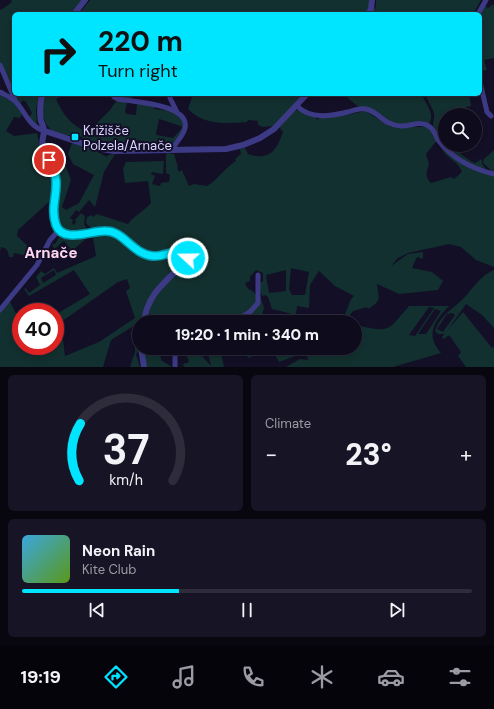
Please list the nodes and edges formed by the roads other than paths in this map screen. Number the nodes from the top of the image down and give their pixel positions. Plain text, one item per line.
1 (85, 0) edge
2 (372, 0) edge
3 (486, 0) edge
4 (76, 12) edge
5 (369, 12) edge
6 (479, 12) edge
7 (0, 65) edge
8 (482, 91) edge
9 (0, 92) edge
10 (12, 92) edge
11 (14, 96) edge
12 (42, 96) edge
13 (305, 96) edge
14 (114, 97) dead end
15 (170, 98) dead end
16 (16, 101) junction
17 (166, 103) dead end
18 (297, 106) junction
19 (171, 109) junction
20 (177, 112) junction
21 (491, 116) dead end
22 (45, 131) junction
23 (173, 150) junction
24 (494, 174) edge
25 (59, 230) junction
26 (258, 275) dead end
27 (0, 310) edge
28 (145, 315) edge
29 (245, 315) edge
30 (142, 355) edge
31 (175, 355) edge
32 (144, 367) edge
33 (175, 367) edge

1 - 4 street
2 - 5 street
3 - 6 street
7 - 10 street
8 - 21 street
9 - 16 street
11 - 16 street
12 - 22 street
13 - 18 street
14 - 19 street
15 - 20 street
16 - 22 street
17 - 19 street
18 - 23 street
18 - 24 street
19 - 20 street
20 - 23 street
22 - 23 street
22 - 25 street
25 - 27 street
25 - 28 street
26 - 29 street
30 - 32 street
31 - 33 street

